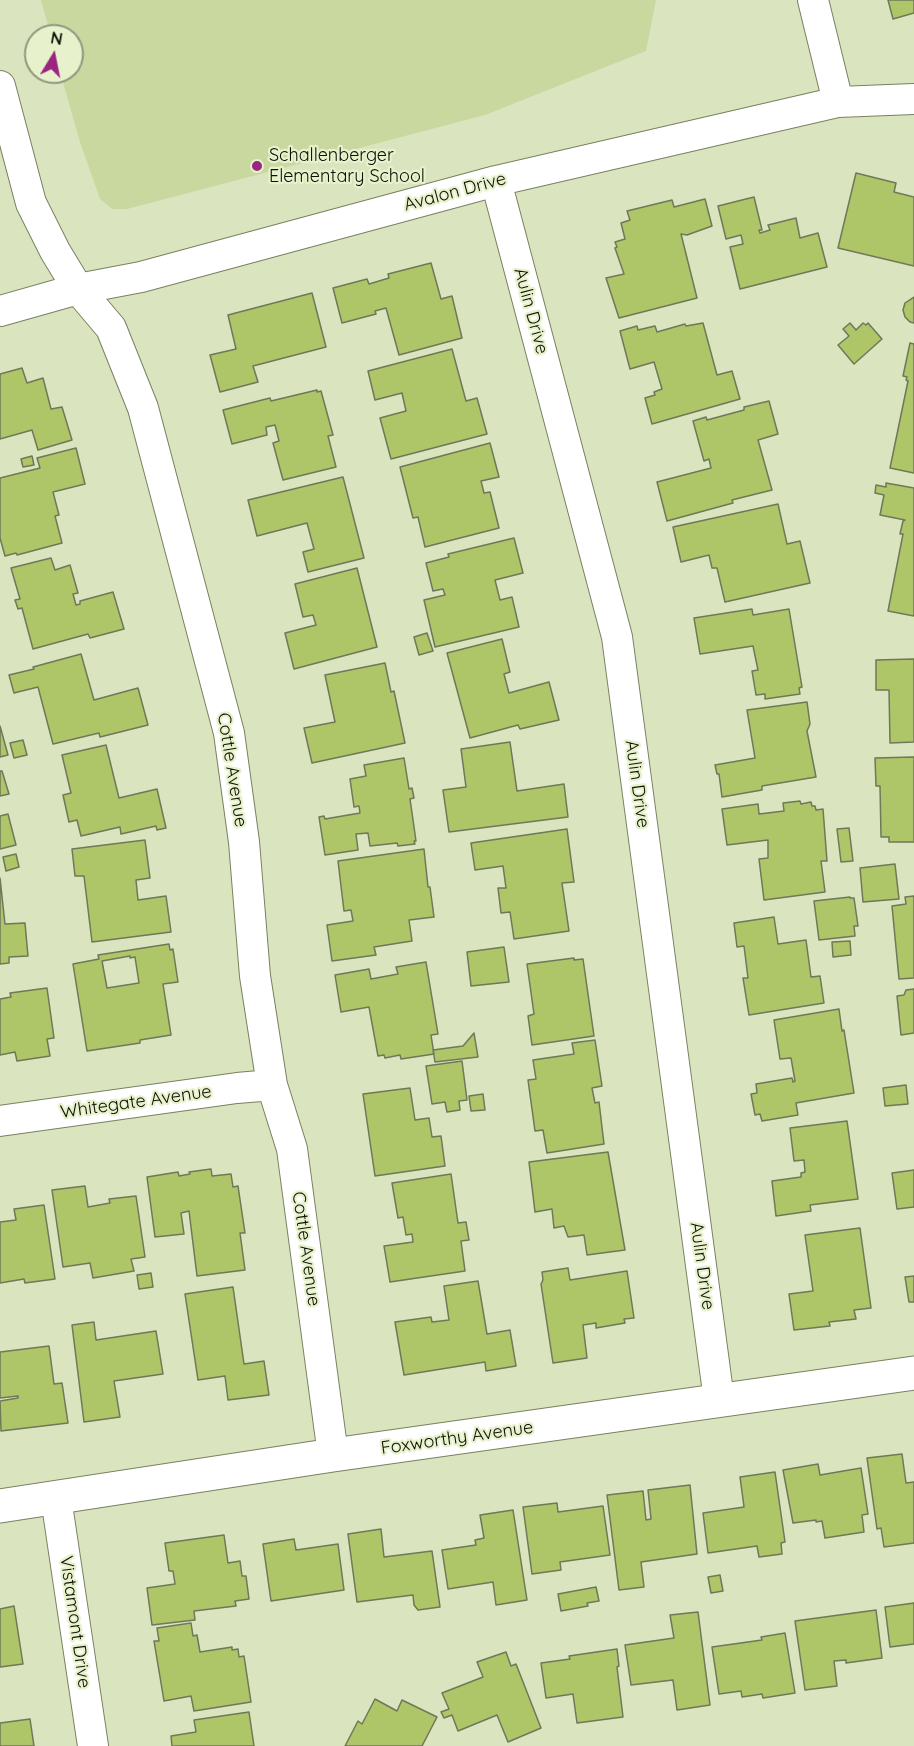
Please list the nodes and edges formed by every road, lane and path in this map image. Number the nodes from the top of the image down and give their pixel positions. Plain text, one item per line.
1 (813, 0) edge
2 (0, 86) edge
3 (914, 99) edge
4 (838, 102) junction
5 (496, 181) junction
6 (78, 289) junction
7 (0, 311) edge
8 (272, 1085) junction
9 (0, 1121) edge
10 (914, 1373) edge
11 (719, 1400) junction
12 (333, 1455) junction
13 (56, 1498) junction
14 (0, 1506) edge
15 (93, 1746) edge

1 - 4 street
2 - 6 street, Cottle Avenue
3 - 4 street, Avalon Drive
4 - 5 street, Avalon Drive
5 - 6 street, Avalon Drive
5 - 11 street, Aulin Drive
6 - 7 street, Avalon Drive
6 - 8 street, Cottle Avenue
8 - 9 street, Whitegate Avenue
8 - 12 street, Cottle Avenue
10 - 11 street, Foxworthy Avenue
11 - 12 street, Foxworthy Avenue
12 - 13 street, Foxworthy Avenue
13 - 14 street, Foxworthy Avenue
13 - 15 street, Vistamont Drive

